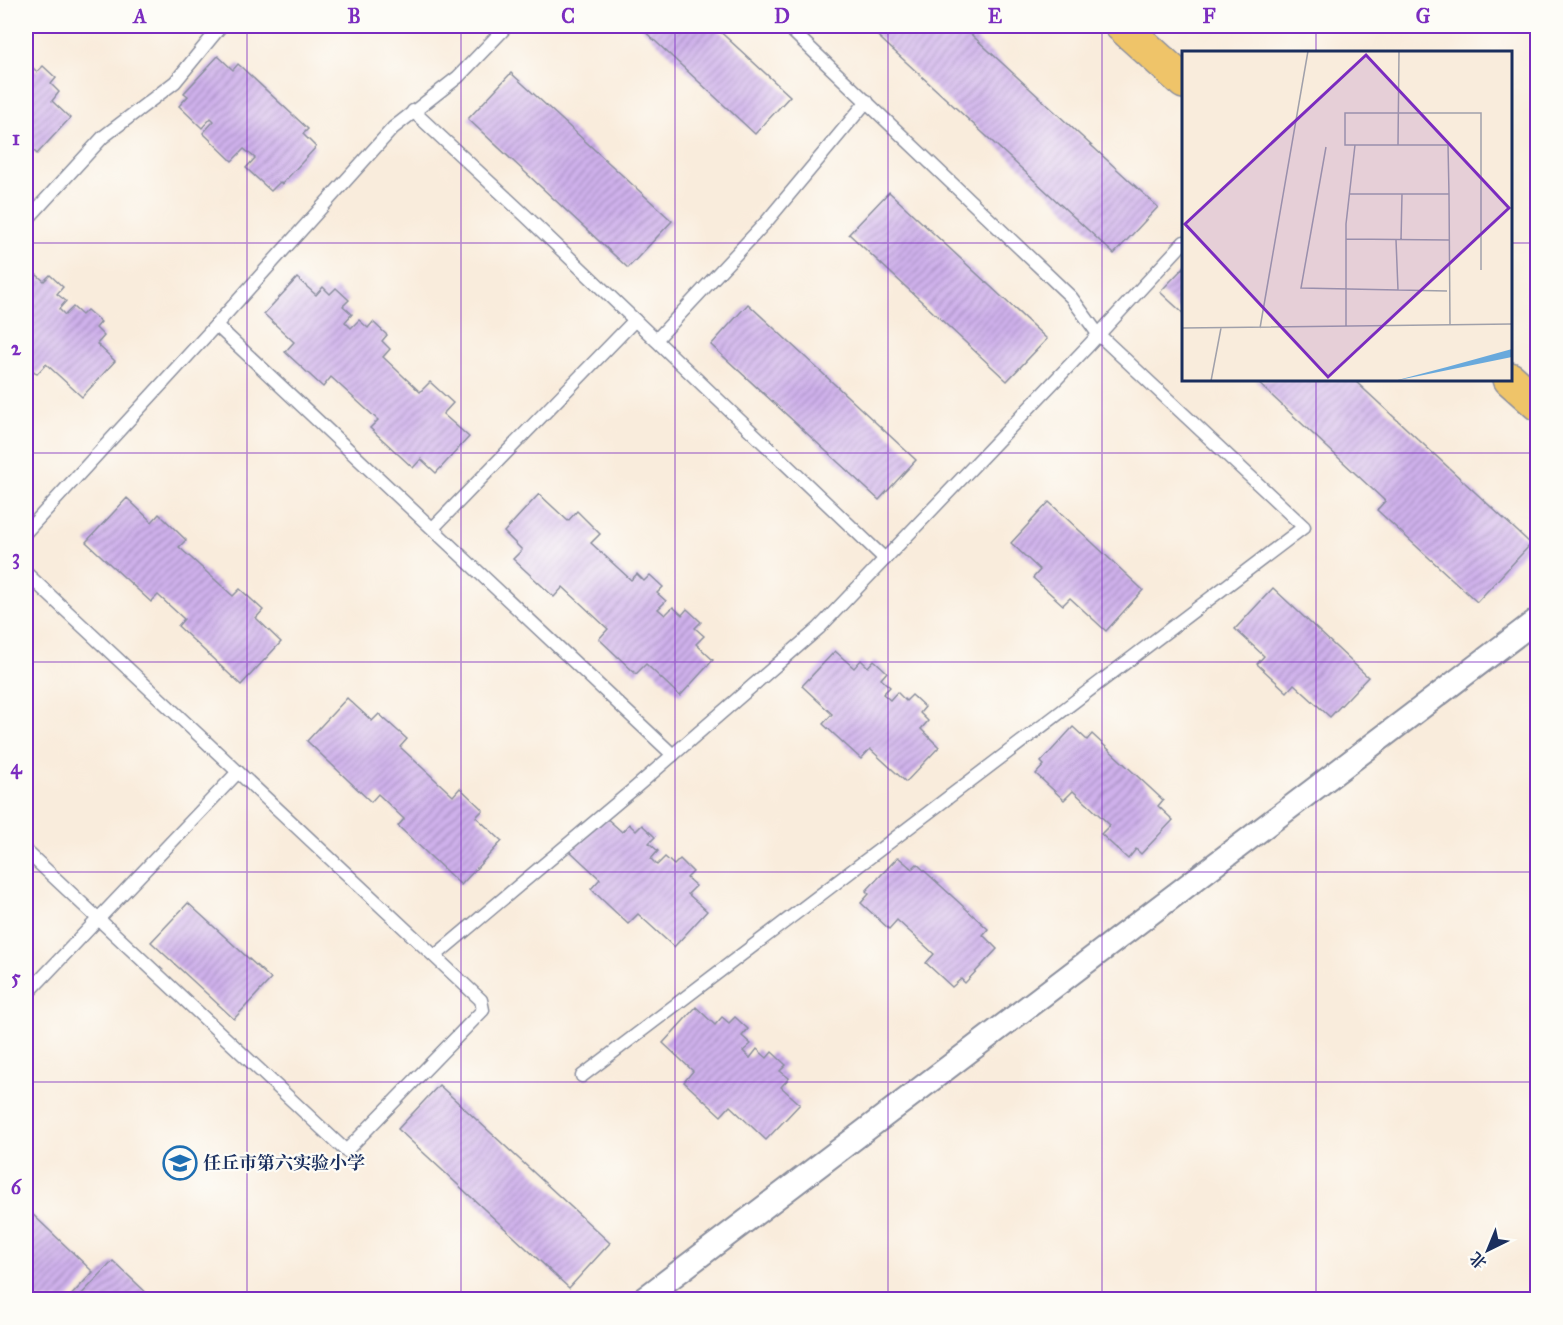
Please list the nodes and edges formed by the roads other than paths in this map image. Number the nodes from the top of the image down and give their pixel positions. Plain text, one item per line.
1 (221, 26) edge
2 (507, 26) edge
3 (788, 26) edge
4 (1122, 26) edge
5 (1182, 80) edge
6 (867, 101) junction
7 (413, 111) junction
8 (26, 221) edge
9 (1182, 244) edge
10 (635, 320) junction
11 (216, 324) junction
12 (1098, 334) junction
13 (656, 340) junction
14 (1512, 381) edge
15 (1538, 404) edge
16 (433, 528) junction
17 (26, 532) edge
18 (885, 559) junction
19 (26, 573) edge
20 (1538, 619) edge
21 (673, 755) junction
22 (238, 772) junction
23 (26, 852) edge
24 (98, 919) junction
25 (435, 956) junction
26 (26, 995) edge
27 (582, 1076) dead end
28 (642, 1299) edge

1 - 8 lane
2 - 7 lane
3 - 6 lane
4 - 5 main road
6 - 12 lane
6 - 13 lane
7 - 10 lane
7 - 11 lane
9 - 12 lane
10 - 13 lane
10 - 16 lane
11 - 16 lane
11 - 17 lane
12 - 18 lane
12 - 27 lane
13 - 18 lane
14 - 15 main road
16 - 21 lane
18 - 21 lane
19 - 22 lane
20 - 28 street
21 - 25 lane
22 - 24 lane
22 - 25 lane
23 - 24 lane
24 - 25 lane
24 - 26 lane

